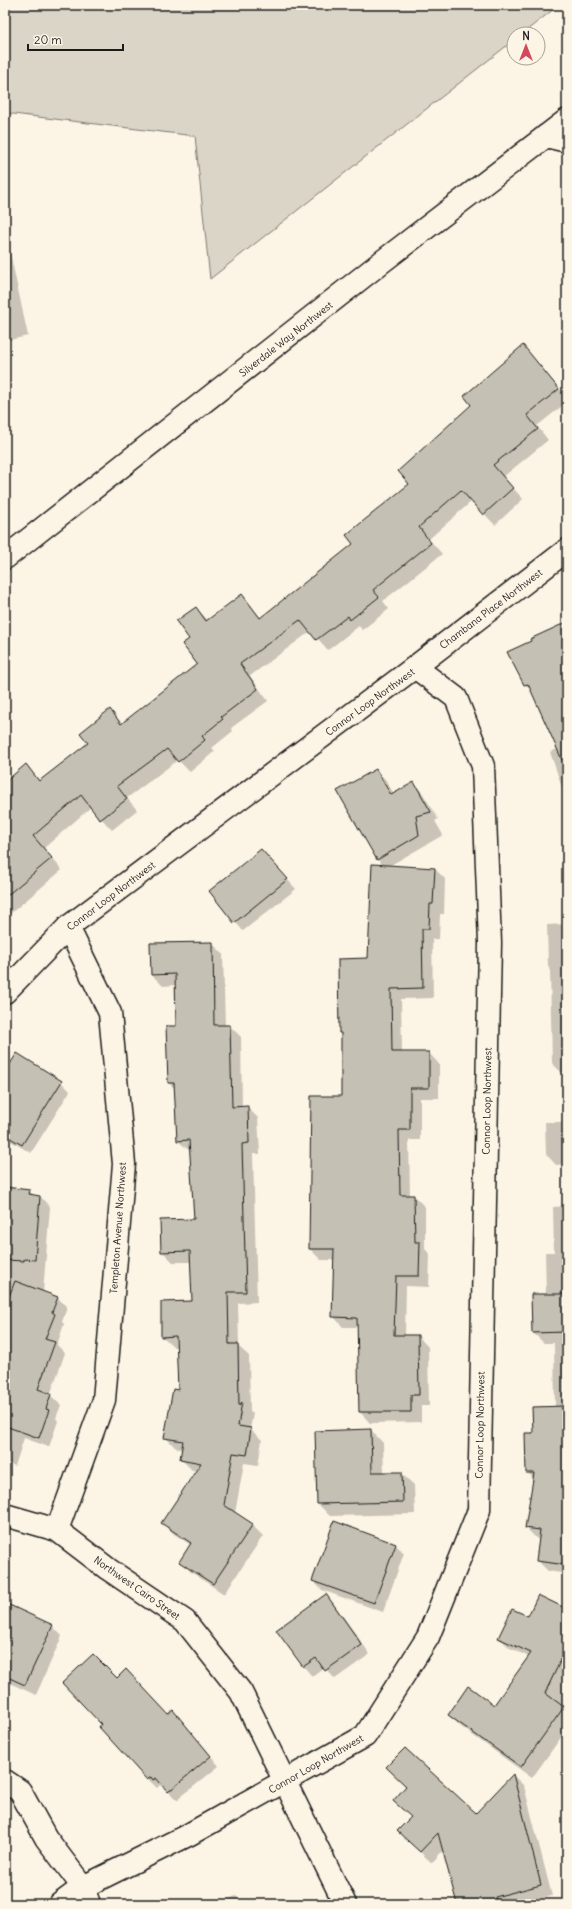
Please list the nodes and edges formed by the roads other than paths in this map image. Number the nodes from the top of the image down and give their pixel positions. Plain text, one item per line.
1 (567, 120) edge
2 (557, 138) edge
3 (567, 550) edge
4 (5, 558) edge
5 (415, 667) junction
6 (68, 927) junction
7 (5, 992) edge
8 (5, 1515) edge
9 (57, 1530) junction
10 (5, 1781) edge
11 (286, 1782) junction
12 (86, 1896) edge
13 (60, 1904) edge
14 (346, 1904) edge

1 - 2 street, Silverdale Way Northwest
2 - 4 street, Silverdale Way Northwest
3 - 5 street, Chambana Place Northwest
5 - 6 street, Connor Loop Northwest
5 - 11 street, Connor Loop Northwest
6 - 7 street, Connor Loop Northwest
6 - 9 street, Templeton Avenue Northwest
8 - 9 street, Northwest Cairo Street
9 - 11 street, Northwest Cairo Street
10 - 12 street
11 - 12 street, Connor Loop Northwest
11 - 14 street, Northwest Cairo Street
12 - 13 street, Connor Loop Northwest

